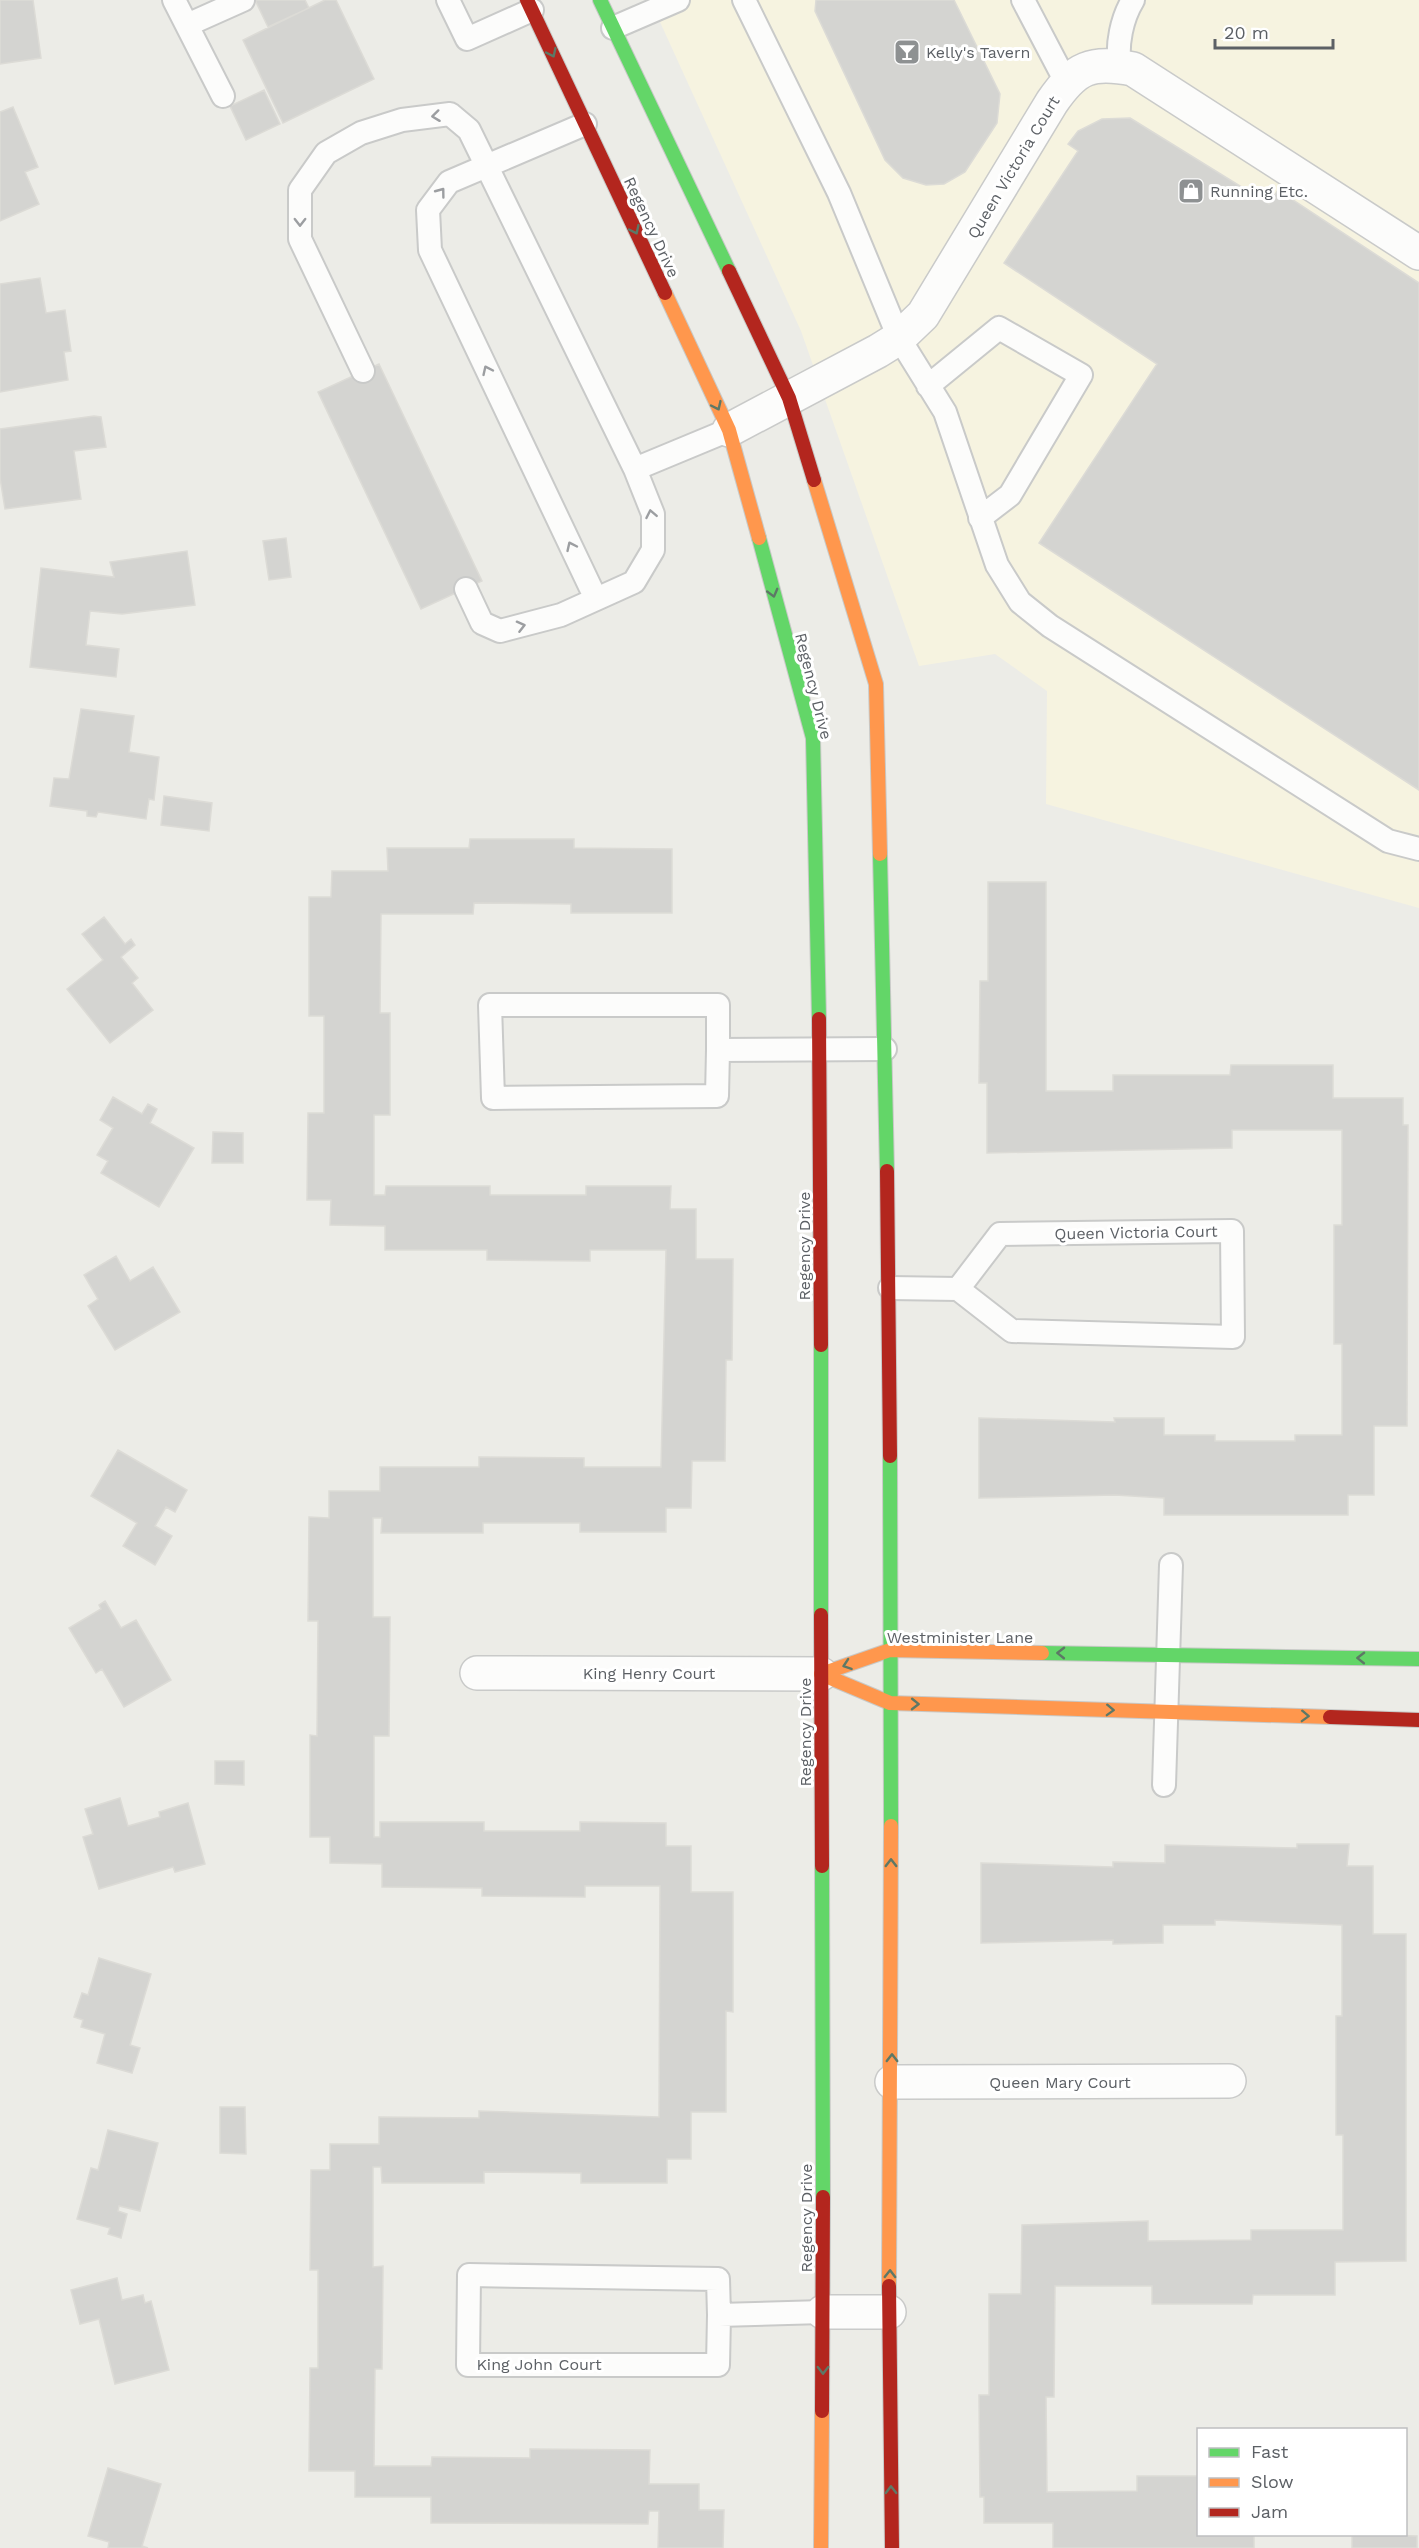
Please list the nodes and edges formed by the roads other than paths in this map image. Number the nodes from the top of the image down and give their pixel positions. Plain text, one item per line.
1 (174, 0) edge
2 (448, 0) edge
3 (600, 0) edge
4 (678, 0) edge
5 (744, 0) edge
6 (1023, 0) edge
7 (1133, 0) edge
8 (233, 2) edge
9 (529, 5) edge
10 (187, 25) junction
11 (613, 28) junction
12 (1120, 67) junction
13 (1066, 82) junction
14 (222, 96) dead end
15 (585, 124) junction
16 (486, 167) junction
17 (1419, 253) edge
18 (899, 338) junction
19 (363, 371) dead end
20 (928, 386) junction
21 (789, 398) junction
22 (729, 430) junction
23 (635, 469) junction
24 (980, 518) junction
25 (466, 589) dead end
26 (596, 599) junction
27 (1419, 849) edge
28 (820, 1048) junction
29 (885, 1048) junction
30 (718, 1050) junction
31 (890, 1288) junction
32 (958, 1289) junction
33 (1171, 1565) dead end
34 (890, 1650) junction
35 (1169, 1654) junction
36 (1419, 1659) edge
37 (477, 1673) dead end
38 (821, 1674) junction
39 (890, 1703) junction
40 (1167, 1712) junction
41 (1419, 1720) edge
42 (1164, 1785) dead end
43 (1229, 2081) dead end
44 (892, 2082) junction
45 (823, 2312) junction
46 (889, 2312) junction
47 (720, 2315) junction
48 (821, 2548) edge
49 (891, 2548) edge

1 - 10 lane
2 - 9 lane
3 - 11 street
4 - 11 lane
5 - 18 lane
6 - 13 lane
7 - 12 lane
8 - 10 lane
9 -> 15 street, Regency Drive
10 - 14 lane
11 - 21 street
12 - 13 street, Queen Victoria Court
12 - 17 street, Queen Victoria Court
13 - 18 street, Queen Victoria Court
15 - 16 lane
15 -> 22 street, Regency Drive
16 -> 19 lane
16 - 23 lane
26 -> 16 lane
18 - 20 lane
18 - 21 street, Queen Victoria Court
20 - 24 lane
20 - 24 lane
21 - 22 street, Queen Victoria Court
21 - 29 street
22 - 23 lane
22 -> 28 street, Regency Drive
26 -> 23 lane
24 - 27 lane
25 -> 26 lane
28 - 29 lane
28 - 30 lane
28 - 38 street, Regency Drive
29 - 31 street
30 - 30 lane
31 - 32 lane
31 - 34 street
32 - 32 lane, Queen Victoria Court
33 - 35 lane
35 -> 34 street, Westminister Lane
34 -> 38 street, Westminister Lane
34 - 39 street
36 -> 35 street, Westminister Lane
35 - 40 lane
37 - 38 street, King Henry Court
38 - 39 street
38 - 45 street, Regency Drive
39 -> 40 street
44 -> 39 street
40 -> 41 street
40 - 42 lane
43 - 44 street, Queen Mary Court
46 -> 44 street
45 - 46 street
45 - 47 lane
45 -> 48 street, Regency Drive
49 -> 46 street
47 - 47 lane, King John Court

